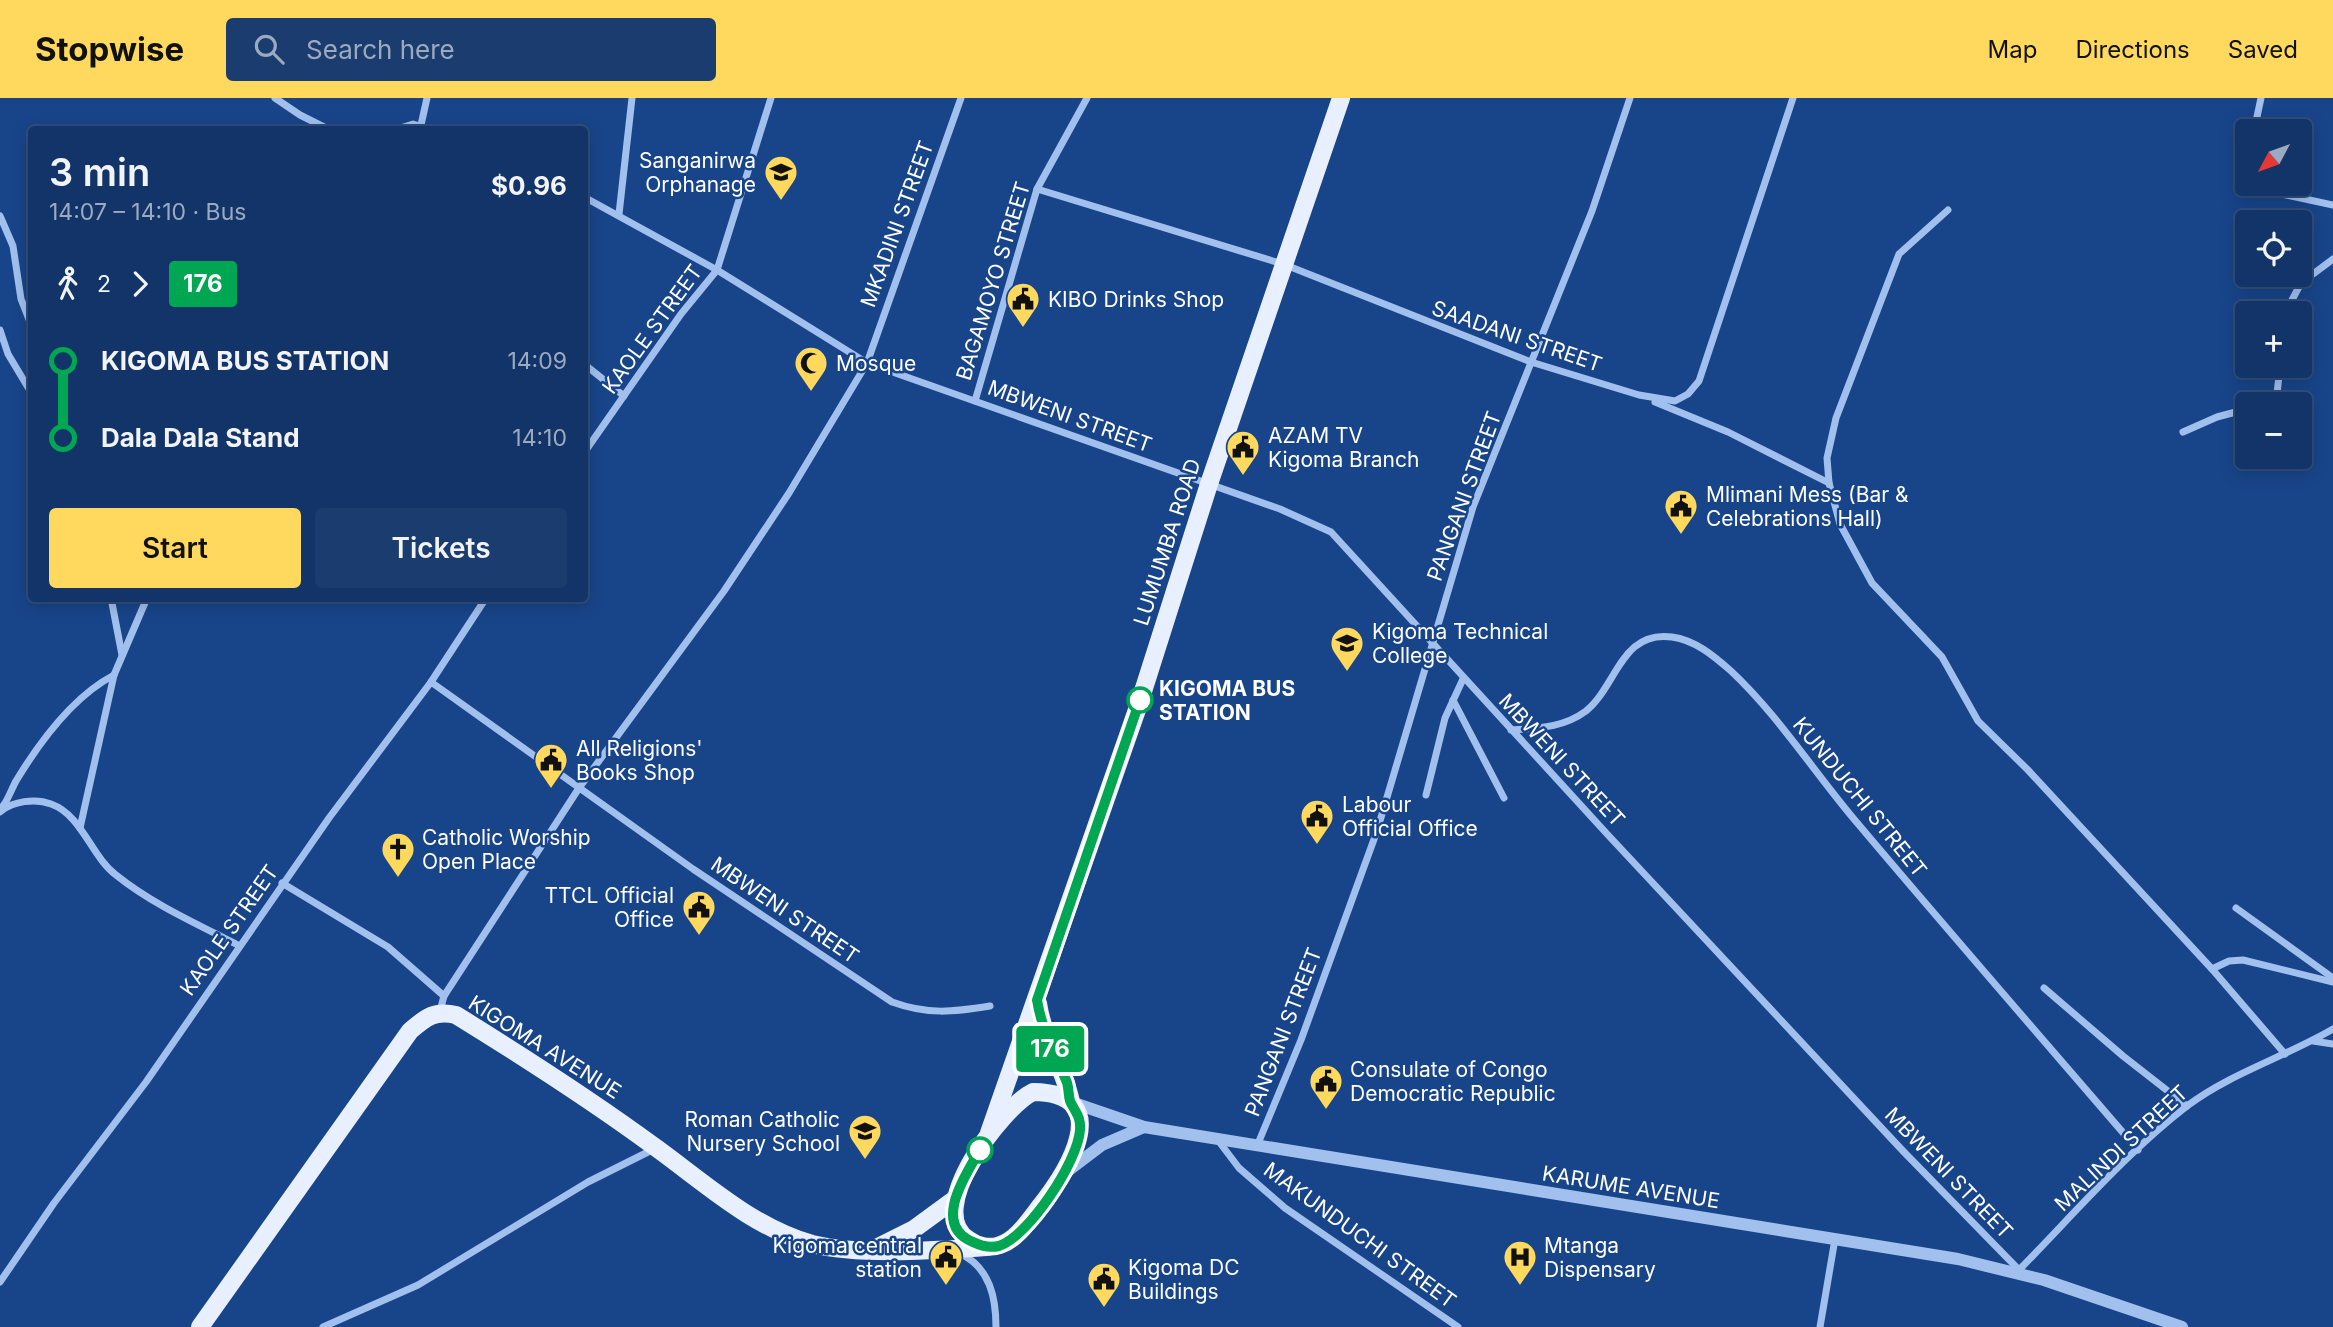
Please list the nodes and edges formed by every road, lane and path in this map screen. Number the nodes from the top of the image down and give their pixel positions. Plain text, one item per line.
1 (275, 98) edge
2 (427, 98) edge
3 (632, 98) edge
4 (771, 98) edge
5 (961, 98) edge
6 (1087, 98) edge
7 (1341, 98) edge
8 (1630, 98) edge
9 (1793, 98) edge
10 (2261, 98) edge
11 (2257, 119) edge
12 (322, 126) edge
13 (416, 126) edge
14 (1037, 189) junction
15 (2291, 196) edge
16 (588, 199) edge
17 (2333, 205) edge
18 (1948, 210) dead end
19 (619, 214) junction
20 (0, 216) edge
21 (2333, 259) edge
22 (1283, 264) junction
23 (717, 270) junction
24 (2291, 301) edge
25 (28, 317) edge
26 (0, 330) edge
27 (1531, 362) junction
28 (867, 363) junction
29 (588, 367) edge
30 (28, 387) edge
31 (1639, 395) junction
32 (624, 396) junction
33 (975, 401) junction
34 (2235, 412) edge
35 (2183, 432) dead end
36 (588, 447) edge
37 (1829, 483) junction
38 (1209, 484) junction
39 (112, 602) edge
40 (145, 602) edge
41 (483, 602) edge
42 (1434, 644) junction
43 (122, 656) junction
44 (114, 676) junction
45 (1463, 679) junction
46 (431, 681) junction
47 (1453, 700) junction
48 (1511, 730) junction
49 (579, 788) junction
50 (1426, 794) dead end
51 (1504, 798) dead end
52 (1, 809) edge
53 (80, 828) junction
54 (282, 883) junction
55 (2236, 908) dead end
56 (238, 945) junction
57 (2212, 969) junction
58 (2333, 980) edge
59 (2044, 988) dead end
60 (1037, 1000) junction
61 (442, 1004) junction
62 (990, 1006) dead end
63 (2333, 1029) edge
64 (2312, 1041) junction
65 (2333, 1044) edge
66 (2285, 1054) junction
67 (1071, 1102) junction
68 (2187, 1106) junction
69 (1144, 1127) junction
70 (989, 1133) junction
71 (1216, 1139) junction
72 (1257, 1146) junction
73 (656, 1147) junction
74 (2138, 1150) junction
75 (1063, 1175) junction
76 (955, 1199) junction
77 (1835, 1239) junction
78 (987, 1247) junction
79 (951, 1249) junction
80 (872, 1250) junction
81 (2021, 1272) junction
82 (0, 1282) edge
83 (200, 1327) edge
84 (323, 1327) edge
85 (996, 1327) edge
86 (1458, 1327) edge
87 (1820, 1327) edge
88 (2182, 1327) edge

1 - 12 street
2 - 13 street
3 - 19 street
4 - 23 street, KAOLE STREET
5 - 28 street, MKADINI STREET
6 - 14 street, BAGAMOYO STREET
7 - 22 main road, LUMUMBA ROAD
8 - 27 street, PANGANI STREET
9 - 31 street, SAADANI STREET
10 - 11 street
14 - 22 street, SAADANI STREET
14 - 33 street, BAGAMOYO STREET
15 - 17 street
16 - 19 street, MBWENI STREET
18 - 37 street
19 - 23 street, MBWENI STREET
20 - 25 street
21 - 24 street
22 - 27 street, SAADANI STREET
22 - 38 main road, LUMUMBA ROAD
23 - 28 street, MBWENI STREET
23 - 32 street, KAOLE STREET
26 - 30 street
27 - 31 street, SAADANI STREET
27 - 42 street, PANGANI STREET
28 - 33 street, MBWENI STREET
28 - 49 street
29 - 32 street
31 - 37 street
32 - 36 street, KAOLE STREET
33 - 38 street, MBWENI STREET
34 - 35 street
37 - 57 street
38 - 42 street, MBWENI STREET
38 - 60 main road, LUMUMBA ROAD
39 - 43 street
40 - 43 street
41 - 46 street, KAOLE STREET
42 - 45 street, MBWENI STREET
42 - 72 street, PANGANI STREET
43 - 44 street
44 - 52 street
44 - 53 street
45 - 47 street
45 - 48 street, MBWENI STREET
46 - 49 street, MBWENI STREET
46 - 54 street, KAOLE STREET
47 - 50 street
47 - 51 street
48 - 74 street, KUNDUCHI STREET
48 - 81 street, MBWENI STREET
49 - 61 street
49 - 62 street, MBWENI STREET
52 - 53 street
53 - 56 street
54 - 56 street, KAOLE STREET
54 - 61 street
55 - 58 street
56 - 82 street, KAOLE STREET
57 - 58 street
57 - 66 street
59 - 68 street
60 - 67 main road
60 - 70 main road, LUMUMBA ROAD
61 - 73 main road, KIGOMA AVENUE
61 - 83 main road, KIGOMA AVENUE
63 - 64 street, MALINDI STREET
64 - 65 street
64 - 66 street, MALINDI STREET
66 - 68 street, MALINDI STREET
67 - 69 street, KARUME AVENUE
67 - 70 main road
67 - 75 main road
68 - 74 street, MALINDI STREET
69 - 71 street, KARUME AVENUE
69 - 75 street
70 - 76 main road
71 - 72 street, KARUME AVENUE
71 - 86 street, MAKUNDUCHI STREET
72 - 77 street, KARUME AVENUE
73 - 80 main road, KIGOMA AVENUE
73 - 84 street
74 - 81 street, MALINDI STREET
75 - 78 main road
76 - 78 main road
76 - 80 main road
77 - 81 street, KARUME AVENUE
77 - 87 street
78 - 79 main road, KIGOMA AVENUE
79 - 80 main road, KIGOMA AVENUE
79 - 85 street
81 - 88 street, KARUME AVENUE

